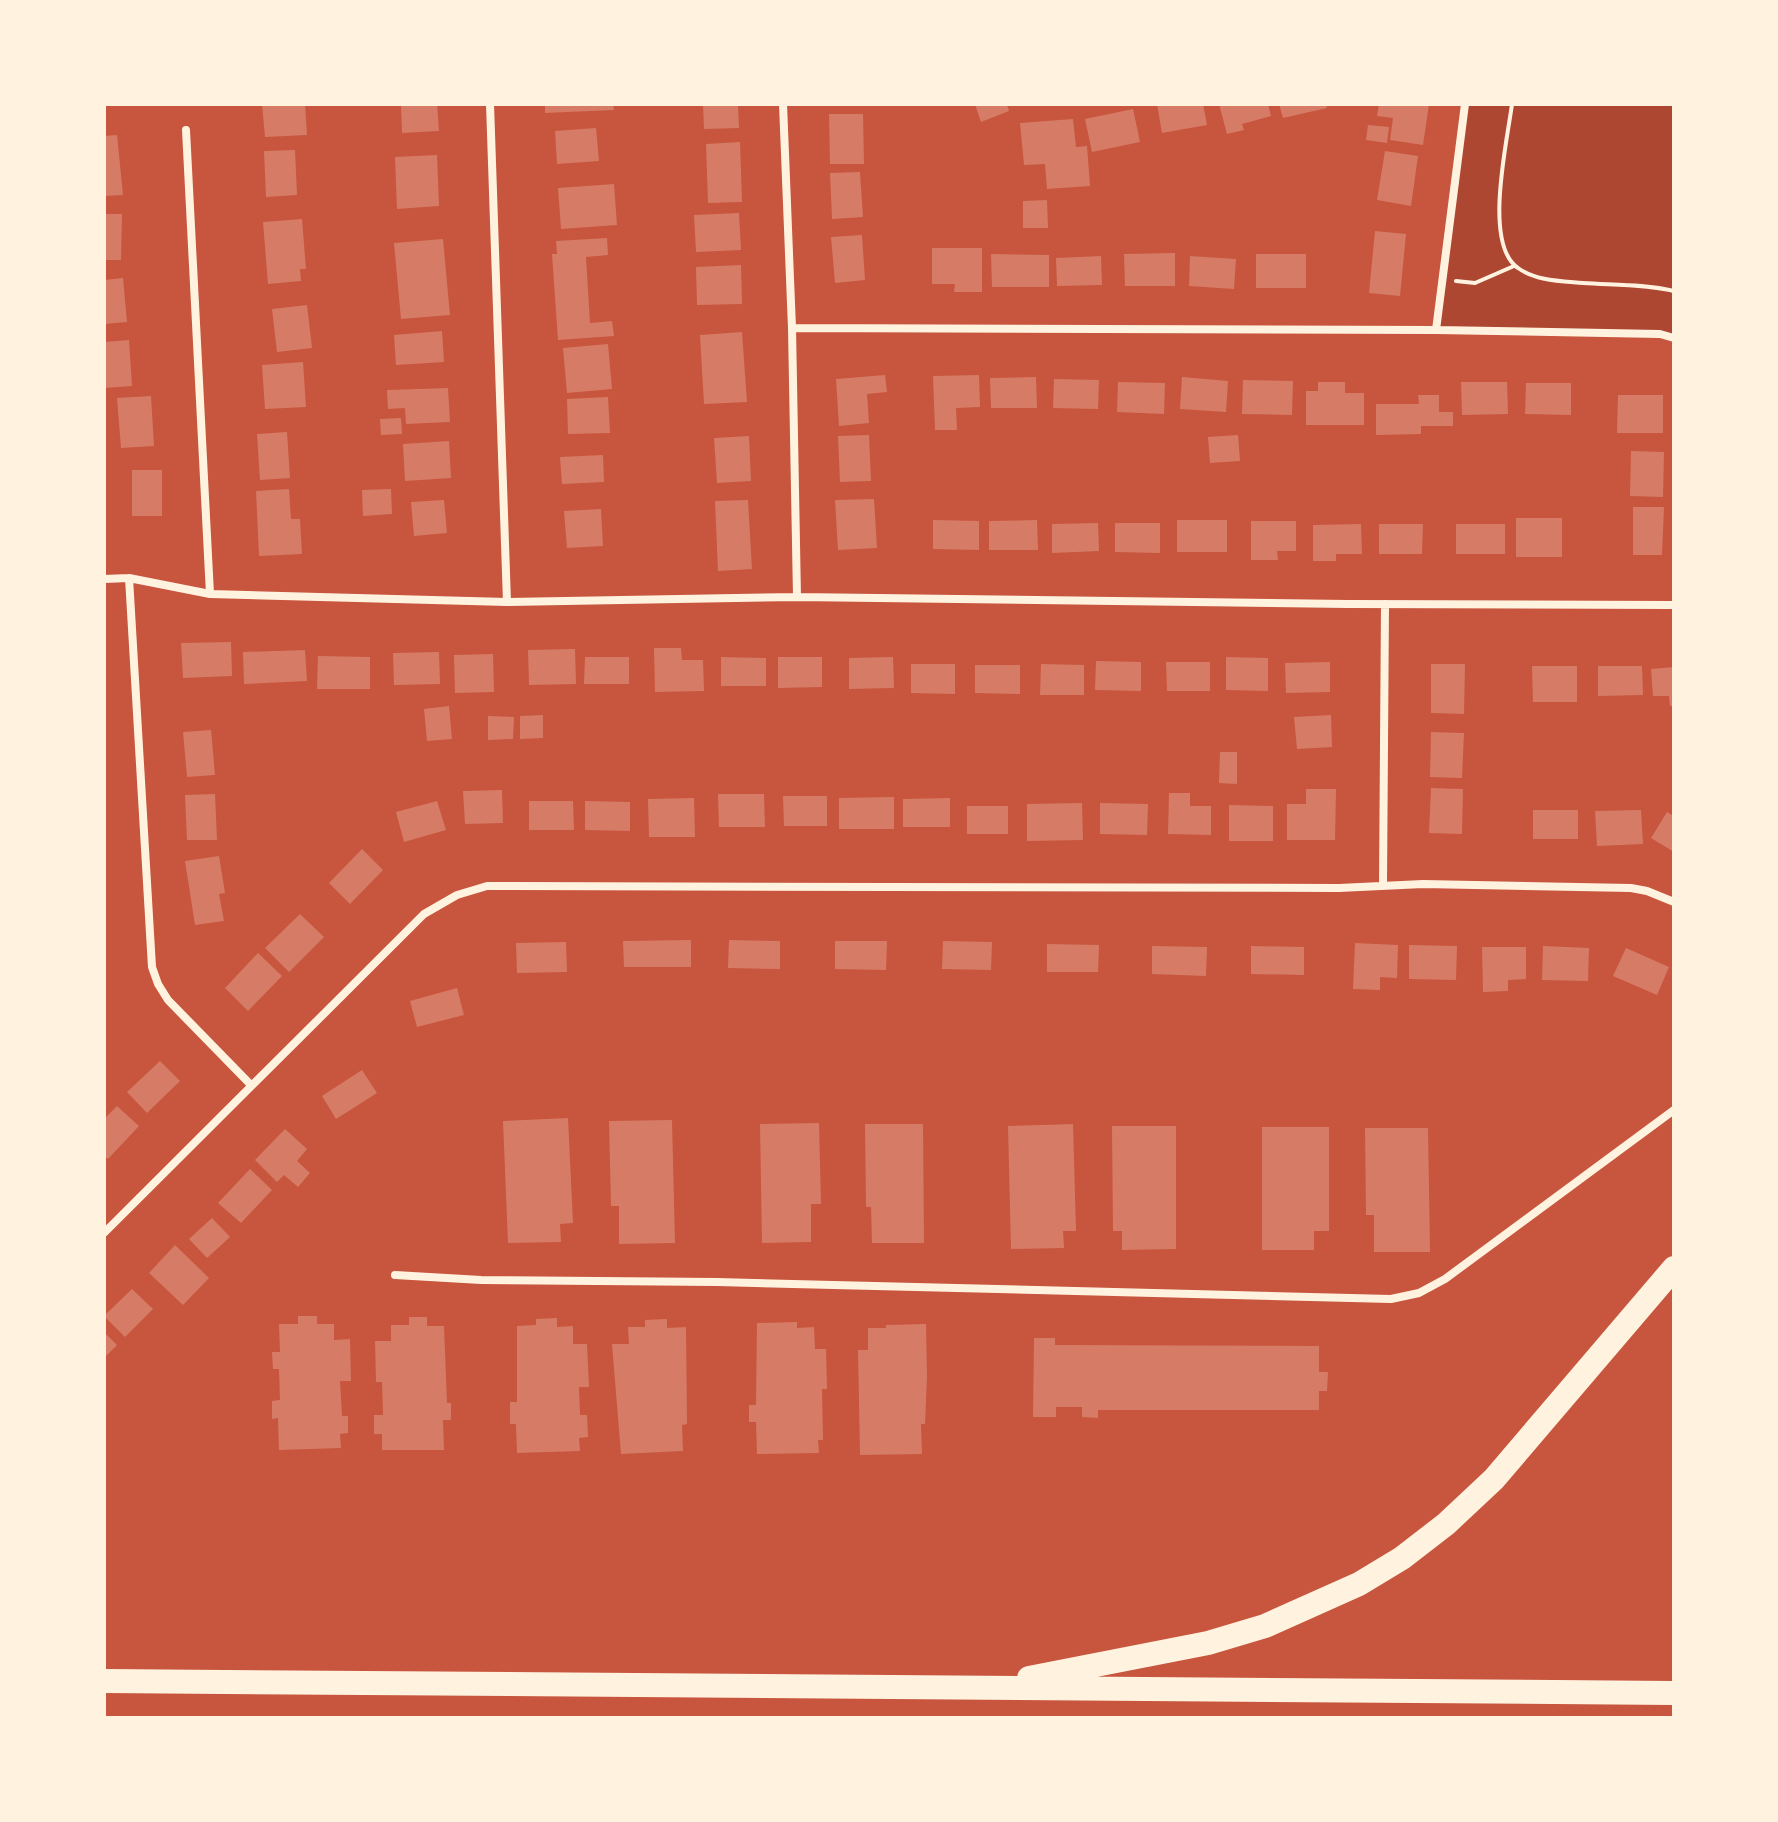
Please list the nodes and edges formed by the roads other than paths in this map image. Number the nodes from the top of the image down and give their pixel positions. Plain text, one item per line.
1 (490, 104) edge
2 (783, 104) edge
3 (1465, 104) edge
4 (186, 130) dead end
5 (792, 328) junction
6 (1436, 330) junction
7 (1674, 338) edge
8 (129, 578) junction
9 (104, 579) edge
10 (210, 594) junction
11 (797, 597) junction
12 (507, 602) junction
13 (1385, 604) junction
14 (1674, 605) edge
15 (1383, 885) junction
16 (1674, 902) edge
17 (251, 1085) junction
18 (1674, 1110) edge
19 (104, 1233) edge
20 (1674, 1268) edge
21 (395, 1275) dead end
22 (104, 1681) edge
23 (978, 1687) junction
24 (1674, 1693) edge

1 - 12 street
2 - 5 street
3 - 6 street
4 - 10 street
5 - 6 street
5 - 11 street
6 - 7 street
8 - 9 street
8 - 10 street
8 - 17 street
10 - 12 street
11 - 12 street
11 - 13 street
13 - 14 street
13 - 15 street
15 - 16 street
15 - 17 street
17 - 19 street
18 - 21 street
20 - 23 highway
22 - 23 highway
23 - 24 highway

